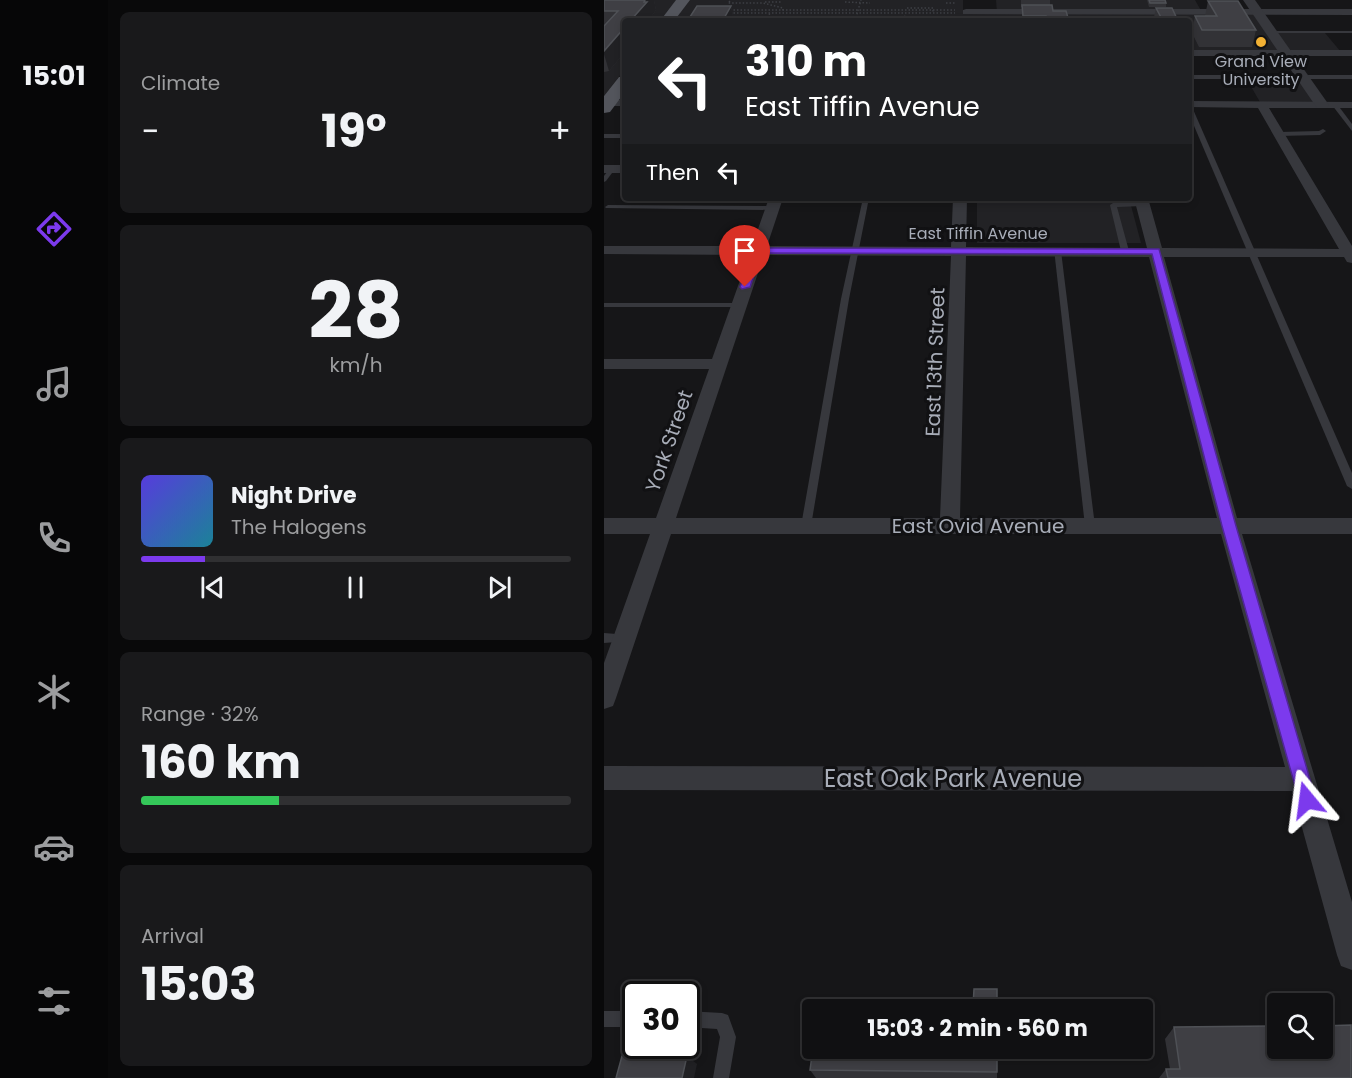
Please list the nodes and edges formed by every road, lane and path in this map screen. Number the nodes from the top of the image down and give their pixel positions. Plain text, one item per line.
1 (683, 0) edge
2 (692, 0) edge
3 (1249, 0) edge
4 (729, 2) edge
5 (751, 2) edge
6 (782, 2) dead end
7 (845, 2) dead end
8 (861, 2) edge
9 (870, 3) dead end
10 (946, 3) dead end
11 (811, 6) dead end
12 (906, 9) junction
13 (964, 10) edge
14 (783, 12) junction
15 (809, 12) junction
16 (858, 12) junction
17 (1257, 12) junction
18 (1351, 12) edge
19 (770, 13) junction
20 (669, 18) edge
21 (679, 18) edge
22 (768, 18) edge
23 (806, 18) edge
24 (856, 18) edge
25 (904, 18) edge
26 (1272, 32) junction
27 (1351, 32) edge
28 (1192, 53) edge
29 (1286, 53) junction
30 (1351, 53) edge
31 (1192, 77) edge
32 (1303, 77) junction
33 (1351, 77) edge
34 (622, 86) edge
35 (610, 104) edge
36 (1261, 104) junction
37 (1192, 105) edge
38 (1329, 105) junction
39 (1351, 105) edge
40 (1192, 112) edge
41 (1351, 129) edge
42 (1322, 130) dead end
43 (1279, 134) junction
44 (604, 136) edge
45 (622, 136) edge
46 (614, 169) edge
47 (604, 180) edge
48 (865, 201) edge
49 (961, 201) edge
50 (1142, 201) edge
51 (774, 203) edge
52 (605, 209) edge
53 (604, 250) edge
54 (758, 250) junction
55 (856, 251) junction
56 (959, 251) junction
57 (1057, 251) junction
58 (1125, 251) junction
59 (1156, 251) junction
60 (1252, 252) junction
61 (1350, 255) edge
62 (604, 304) edge
63 (739, 305) junction
64 (604, 364) edge
65 (719, 364) junction
66 (1351, 486) edge
67 (604, 526) edge
68 (663, 526) junction
69 (806, 526) junction
70 (950, 526) junction
71 (1090, 526) junction
72 (1229, 526) junction
73 (1351, 526) edge
74 (604, 638) edge
75 (625, 638) junction
76 (604, 698) edge
77 (604, 778) edge
78 (1302, 779) junction
79 (1351, 955) edge
80 (604, 1019) edge
81 (622, 1019) edge
82 (700, 1020) edge
83 (721, 1078) edge

1 - 20 main road
2 - 21 main road
3 - 17 street
4 - 5 path
5 - 6 path
5 - 14 path
7 - 8 path
8 - 9 path
8 - 16 path
10 - 13 path
11 - 15 path
12 - 13 path
12 - 16 path
12 - 25 path
13 - 17 street
14 - 15 path
14 - 19 path
14 - 19 path
15 - 16 path
15 - 23 path
16 - 24 path
17 - 18 street
17 - 26 street
19 - 22 path
26 - 27 lane
26 - 29 street
28 - 29 street
29 - 30 street
29 - 32 street
31 - 32 lane
32 - 33 lane
32 - 38 street
34 - 35 main road
36 - 37 street
36 - 38 street
36 - 43 street
38 - 39 street
38 - 41 lane
40 - 60 lane
42 - 43 lane
43 - 61 street
44 - 45 lane
46 - 47 lane
48 - 55 lane
49 - 56 street, East 13th Street
50 - 58 lane
50 - 59 street
51 - 52 lane
51 - 54 street, York Street
53 - 54 street, East Tiffin Avenue
54 - 55 street, East Tiffin Avenue
54 - 63 street, York Street
55 - 56 street, East Tiffin Avenue
55 - 69 lane
56 - 57 street, East Tiffin Avenue
56 - 70 street, East 13th Street
57 - 58 street, East Tiffin Avenue
57 - 71 lane
58 - 59 street, East Tiffin Avenue
59 - 60 street, East Tiffin Avenue
59 - 72 street
60 - 61 street, East Tiffin Avenue
60 - 66 lane
62 - 63 lane
63 - 65 street, York Street
64 - 65 street
65 - 68 street, York Street
67 - 68 street, East Ovid Avenue
68 - 69 street, East Ovid Avenue
68 - 75 street, York Street
69 - 70 street, East Ovid Avenue
70 - 71 street, East Ovid Avenue
71 - 72 street, East Ovid Avenue
72 - 73 street, East Ovid Avenue
72 - 78 street
74 - 75 lane
75 - 76 street, York Street
77 - 78 street, East Oak Park Avenue
78 - 79 street
80 - 81 lane
82 - 83 lane

